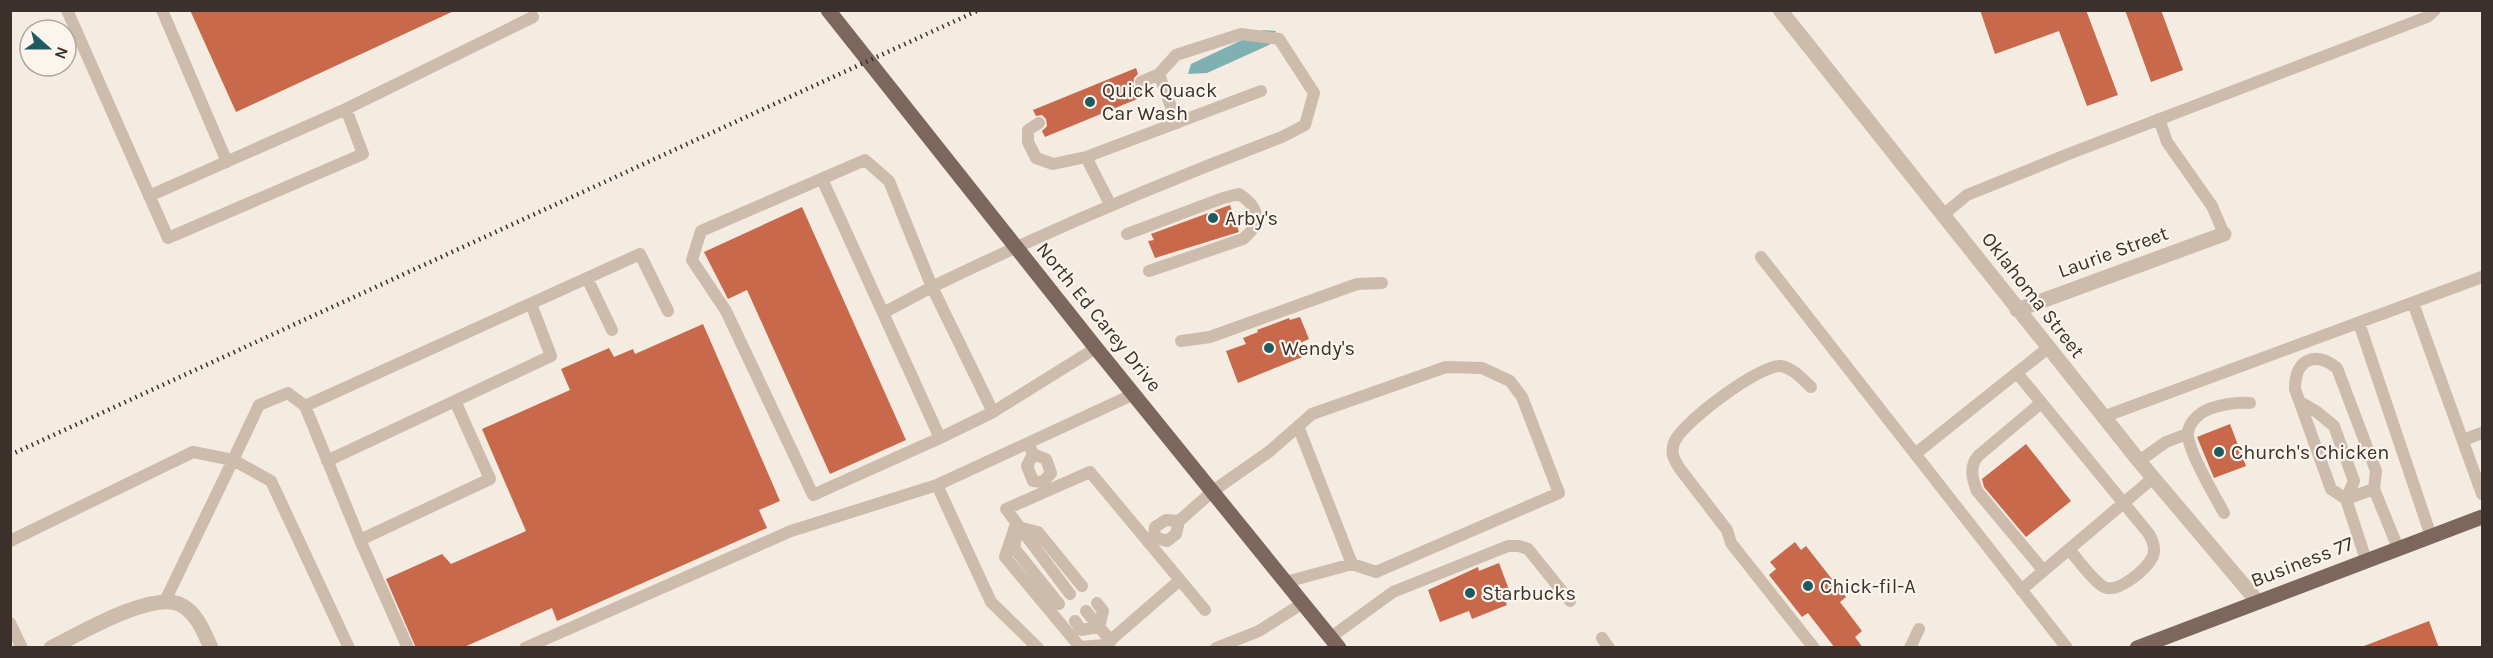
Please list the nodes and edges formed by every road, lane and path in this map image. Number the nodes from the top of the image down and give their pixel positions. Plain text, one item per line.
1 (67, 10) edge
2 (162, 10) edge
3 (828, 10) edge
4 (1780, 10) edge
5 (2435, 10) edge
6 (535, 13) edge
7 (1159, 74) junction
8 (1141, 82) dead end
9 (1260, 90) dead end
10 (346, 109) junction
11 (2159, 119) junction
12 (1039, 123) dead end
13 (1177, 123) junction
14 (1086, 157) junction
15 (227, 162) junction
16 (822, 179) junction
17 (150, 196) junction
18 (1110, 204) junction
19 (1944, 215) junction
20 (1127, 234) dead end
21 (2224, 234) joint
22 (1015, 246) junction
23 (1761, 257) dead end
24 (1149, 271) dead end
25 (587, 278) junction
26 (2482, 278) edge
27 (1382, 283) dead end
28 (932, 287) junction
29 (2413, 303) junction
30 (531, 304) junction
31 (2017, 310) junction
32 (668, 311) dead end
33 (883, 313) junction
34 (2359, 323) junction
35 (612, 330) dead end
36 (1181, 340) dead end
37 (1096, 348) junction
38 (2048, 348) junction
39 (2017, 373) junction
40 (1811, 387) dead end
41 (1134, 394) junction
42 (454, 401) junction
43 (2300, 402) junction
44 (2041, 403) junction
45 (2250, 403) dead end
46 (305, 406) junction
47 (993, 411) junction
48 (2103, 417) junction
49 (1298, 426) junction
50 (2482, 433) edge
51 (2187, 434) junction
52 (939, 438) junction
53 (2463, 440) junction
54 (1030, 449) junction
55 (1915, 454) junction
56 (233, 460) junction
57 (327, 461) junction
58 (2139, 461) junction
59 (2153, 478) junction
60 (937, 485) junction
61 (1045, 487) junction
62 (2374, 489) junction
63 (1213, 491) junction
64 (2482, 494) edge
65 (2346, 500) junction
66 (2123, 504) junction
67 (2224, 513) dead end
68 (2482, 517) edge
69 (1017, 525) junction
70 (2431, 536) junction
71 (1151, 539) junction
72 (360, 540) junction
73 (10, 541) edge
74 (2398, 548) junction
75 (2069, 549) junction
76 (2366, 560) junction
77 (1352, 564) junction
78 (2043, 570) junction
79 (1180, 580) junction
80 (1286, 582) junction
81 (1082, 586) dead end
82 (2021, 590) junction
83 (1071, 594) dead end
84 (165, 601) junction
85 (1570, 601) dead end
86 (2257, 601) junction
87 (1096, 603) dead end
88 (1303, 603) junction
89 (1059, 604) dead end
90 (1205, 610) dead end
91 (1086, 612) dead end
92 (1075, 621) dead end
93 (10, 623) edge
94 (1099, 627) junction
95 (1918, 629) dead end
96 (1111, 640) junction
97 (1335, 642) edge
98 (2171, 642) edge
99 (1030, 645) edge
100 (22, 648) edge
101 (51, 648) edge
102 (211, 648) edge
103 (349, 648) edge
104 (408, 648) edge
105 (525, 648) edge
106 (1216, 648) edge
107 (1814, 648) edge
108 (1910, 648) edge
109 (2067, 648) edge
110 (2137, 648) edge

1 - 17 lane
2 - 15 lane
3 - 22 main road, North Ed Carey Drive
4 - 19 street, Oklahoma Street
5 - 11 lane
6 - 10 lane
7 - 8 lane
7 - 13 lane
7 - 18 lane
9 - 13 lane
10 - 15 lane
10 - 17 lane
11 - 19 lane
11 - 21 lane
12 - 14 lane
13 - 14 lane
14 - 18 lane
15 - 17 lane
16 - 28 lane
16 - 33 lane
16 - 52 lane
18 - 22 lane
19 - 31 street, Oklahoma Street
20 - 24 lane
21 - 31 street, Laurie Street
22 - 28 lane
22 - 37 main road, North Ed Carey Drive
23 - 55 lane
25 - 30 lane
25 - 32 lane
25 - 35 lane
26 - 29 lane
27 - 36 lane
28 - 33 lane
28 - 47 lane
29 - 34 lane
29 - 53 lane
30 - 42 lane
30 - 46 lane
31 - 38 street, Oklahoma Street
33 - 52 lane
34 - 48 lane
34 - 70 lane
37 - 41 main road, North Ed Carey Drive
37 - 47 lane
38 - 39 lane
38 - 48 street, Oklahoma Street
39 - 44 lane
39 - 55 lane
40 - 107 lane
41 - 54 lane
41 - 63 main road, North Ed Carey Drive
42 - 57 lane
42 - 72 lane
43 - 62 lane
43 - 65 lane
43 - 65 lane
44 - 66 lane
44 - 78 lane
45 - 51 lane
46 - 56 lane
46 - 57 lane
47 - 52 lane
48 - 58 street, Oklahoma Street
49 - 63 lane
49 - 77 lane
49 - 77 lane
50 - 53 lane
51 - 58 lane
51 - 67 lane
53 - 64 lane
54 - 60 lane
54 - 61 lane
54 - 61 lane
55 - 82 lane
56 - 73 lane
56 - 84 lane
56 - 103 lane
57 - 72 lane
58 - 59 street, Oklahoma Street
59 - 66 lane
59 - 86 street, Oklahoma Street
60 - 99 lane
60 - 105 lane
61 - 69 lane
61 - 71 lane
62 - 65 lane
62 - 74 lane
63 - 71 lane
63 - 80 main road, North Ed Carey Drive
65 - 76 lane
66 - 75 lane
66 - 75 lane
68 - 70 main road, Business 77
69 - 81 lane
69 - 83 lane
69 - 89 lane
69 - 96 lane
70 - 74 main road, Business 77
71 - 79 lane
72 - 104 lane
74 - 76 main road, Business 77
75 - 78 lane
76 - 86 main road, Business 77
77 - 80 lane
78 - 82 lane
79 - 90 lane
79 - 96 lane
80 - 88 main road, North Ed Carey Drive
82 - 109 lane
84 - 101 street
84 - 102 street
85 - 97 lane
86 - 98 main road, Business 77
87 - 94 lane
88 - 97 main road, North Ed Carey Drive
88 - 106 lane
91 - 94 lane
92 - 94 lane
93 - 100 lane
94 - 96 lane
95 - 108 lane
98 - 110 main road, Business 77

